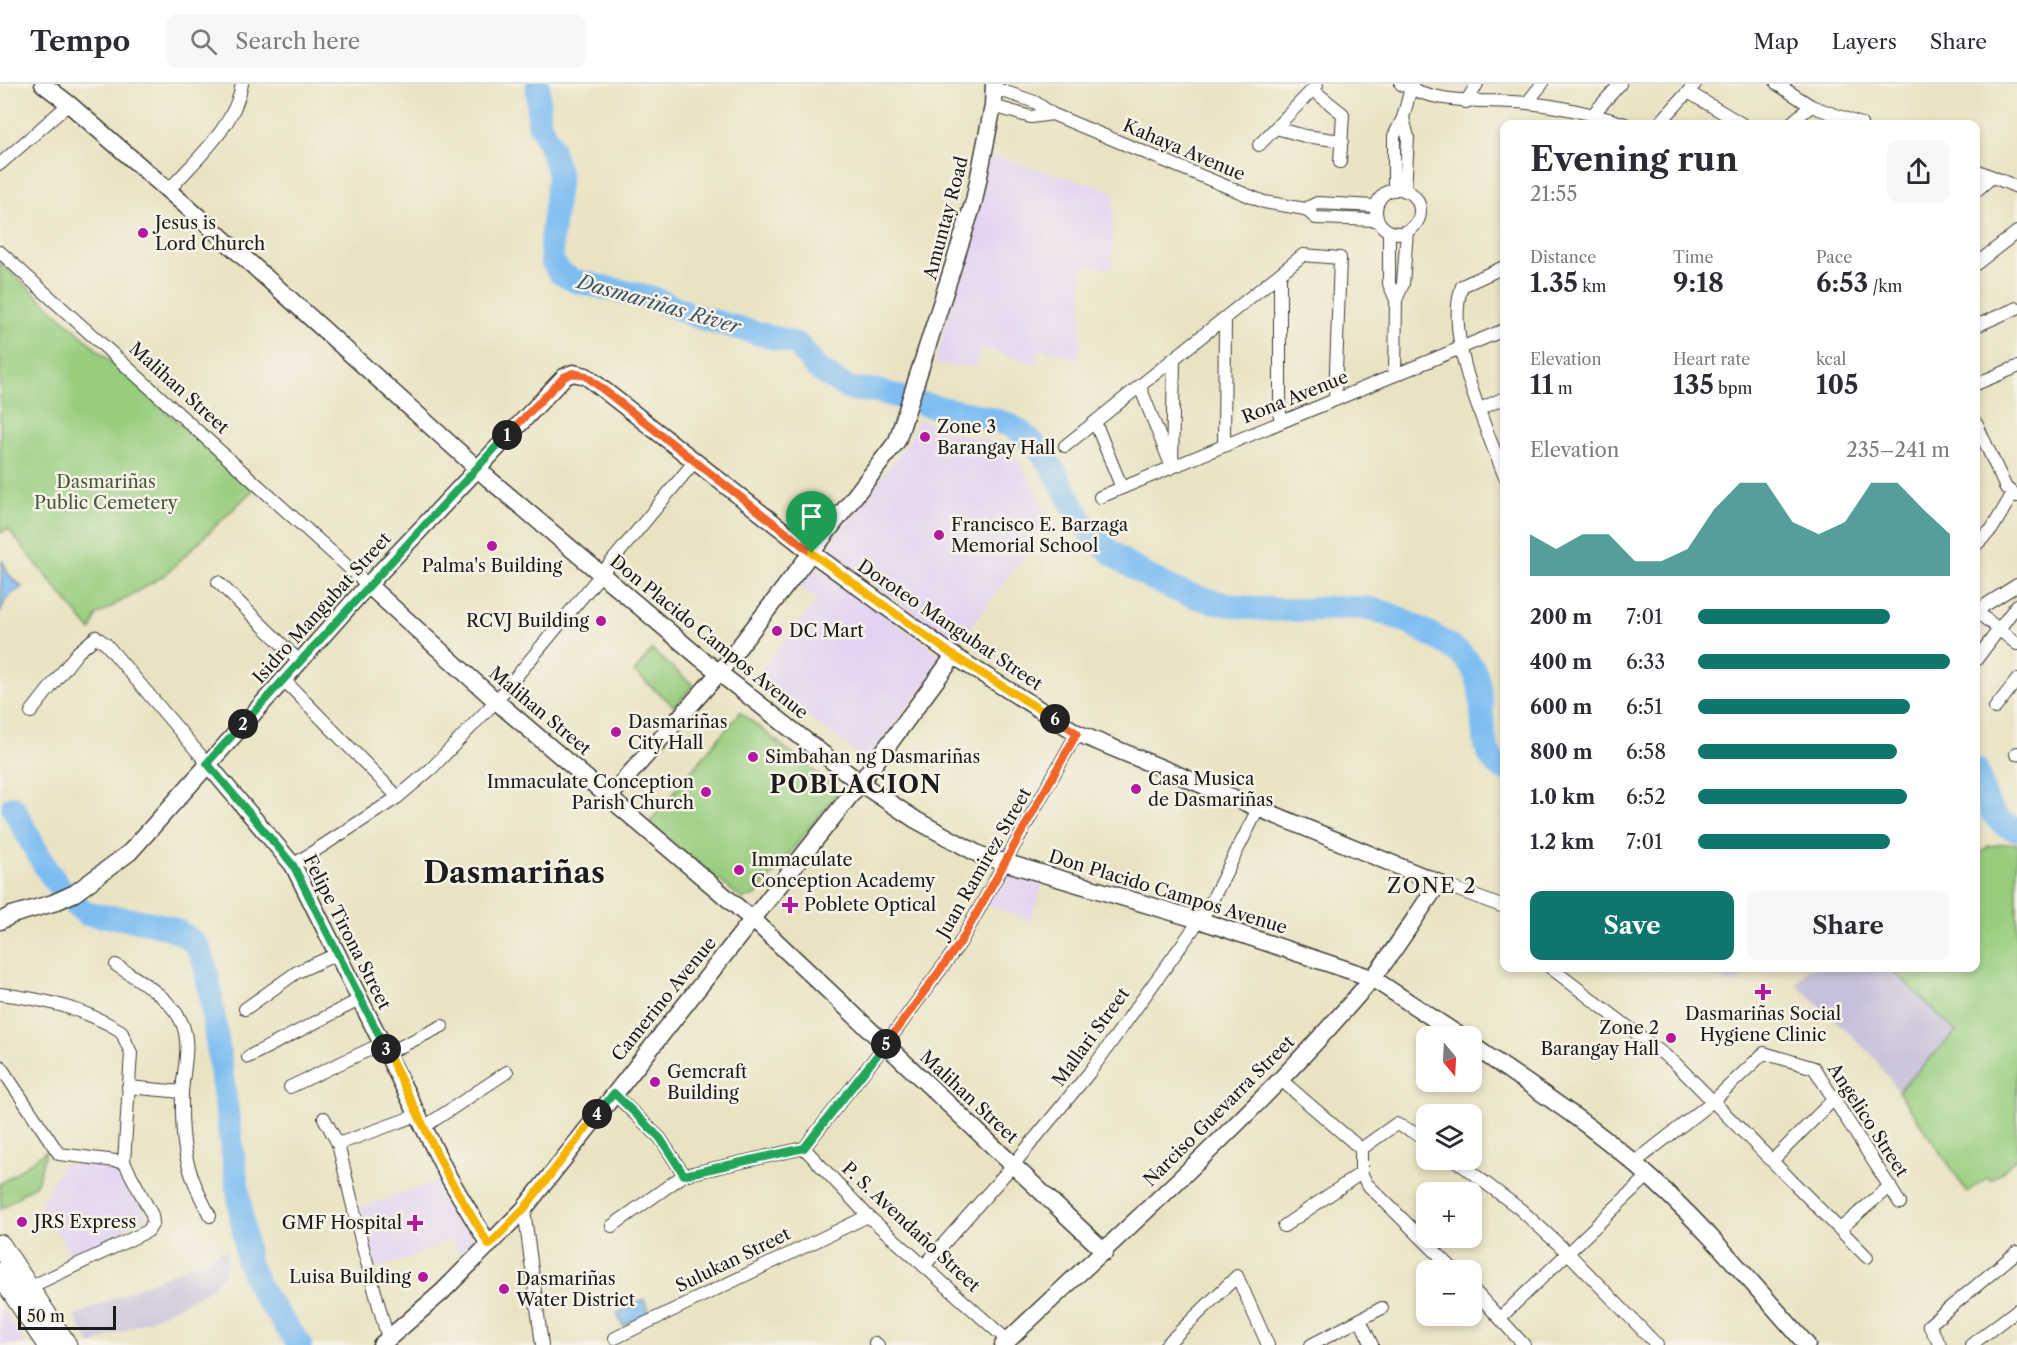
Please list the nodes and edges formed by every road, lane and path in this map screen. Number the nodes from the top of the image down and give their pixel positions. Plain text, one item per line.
1 (43, 84) edge
2 (242, 84) edge
3 (1477, 84) edge
4 (1542, 84) edge
5 (1620, 84) edge
6 (1777, 84) edge
7 (994, 86) edge
8 (1408, 86) edge
9 (1315, 87) edge
10 (1691, 88) edge
11 (1466, 102) junction
12 (1527, 103) junction
13 (69, 104) junction
14 (993, 106) junction
15 (1811, 106) junction
16 (1052, 114) junction
17 (1593, 114) junction
18 (1612, 120) edge
19 (1663, 120) edge
20 (1736, 120) edge
21 (1795, 120) edge
22 (1850, 120) edge
23 (1276, 128) junction
24 (1341, 141) junction
25 (1259, 145) dead end
26 (1340, 162) dead end
27 (0, 164) edge
28 (1980, 172) edge
29 (1992, 177) junction
30 (2017, 187) edge
31 (1980, 188) edge
32 (1400, 190) junction
33 (168, 191) junction
34 (1376, 206) junction
35 (1305, 209) junction
36 (1377, 220) junction
37 (1389, 231) junction
38 (1407, 231) junction
39 (2016, 237) edge
40 (0, 252) edge
41 (1980, 261) edge
42 (1500, 269) edge
43 (1280, 274) junction
44 (1396, 300) junction
45 (2017, 308) edge
46 (1225, 319) junction
47 (1980, 324) edge
48 (1500, 332) edge
49 (1459, 349) junction
50 (1174, 360) junction
51 (2017, 368) edge
52 (1395, 375) junction
53 (1980, 382) edge
54 (1140, 387) junction
55 (1335, 400) junction
56 (1500, 400) edge
57 (1480, 409) junction
58 (1095, 422) junction
59 (1280, 422) junction
60 (1980, 432) edge
61 (1065, 446) dead end
62 (1224, 446) junction
63 (1500, 460) edge
64 (695, 461) junction
65 (1172, 467) junction
66 (477, 468) junction
67 (1122, 488) junction
68 (2015, 495) edge
69 (1100, 497) dead end
70 (1980, 541) edge
71 (812, 553) junction
72 (600, 574) junction
73 (218, 582) dead end
74 (368, 585) junction
75 (2017, 585) edge
76 (2017, 605) edge
77 (1980, 608) edge
78 (1980, 614) edge
79 (1998, 630) junction
80 (2017, 644) edge
81 (1980, 655) edge
82 (954, 656) junction
83 (299, 661) junction
84 (719, 673) junction
85 (283, 679) junction
86 (2017, 680) edge
87 (496, 701) junction
88 (1995, 708) dead end
89 (31, 712) dead end
90 (1077, 733) junction
91 (207, 763) junction
92 (860, 783) junction
93 (610, 796) junction
94 (398, 797) junction
95 (1258, 809) junction
96 (1006, 864) junction
97 (293, 865) junction
98 (1439, 883) junction
99 (1500, 906) edge
100 (753, 920) junction
101 (1199, 920) junction
102 (0, 921) edge
103 (337, 954) junction
104 (116, 965) dead end
105 (1556, 972) edge
106 (1372, 978) junction
107 (0, 994) edge
108 (359, 1000) junction
109 (245, 1009) dead end
110 (442, 1026) dead end
111 (1445, 1026) edge
112 (886, 1044) junction
113 (385, 1048) junction
114 (1482, 1052) edge
115 (249, 1057) dead end
116 (0, 1066) edge
117 (507, 1072) dead end
118 (1280, 1078) junction
119 (128, 1087) junction
120 (290, 1087) dead end
121 (182, 1092) junction
122 (614, 1093) junction
123 (1834, 1099) junction
124 (1713, 1101) junction
125 (324, 1118) dead end
126 (421, 1121) junction
127 (1416, 1133) edge
128 (338, 1144) junction
129 (804, 1148) junction
130 (1361, 1149) junction
131 (1772, 1161) junction
132 (124, 1162) junction
133 (1634, 1163) junction
134 (1013, 1165) junction
135 (1468, 1170) edge
136 (1361, 1173) junction
137 (684, 1175) junction
138 (1648, 1176) junction
139 (1890, 1186) junction
140 (1900, 1203) dead end
141 (524, 1209) junction
142 (210, 1216) dead end
143 (868, 1216) junction
144 (612, 1226) dead end
145 (1284, 1226) dead end
146 (1840, 1229) junction
147 (0, 1245) edge
148 (489, 1245) junction
149 (1105, 1252) junction
150 (2017, 1252) edge
151 (1569, 1254) junction
152 (1867, 1257) dead end
153 (1444, 1260) edge
154 (924, 1266) junction
155 (0, 1274) edge
156 (22, 1291) junction
157 (1482, 1298) edge
158 (1382, 1308) dead end
159 (2017, 1310) edge
160 (1501, 1317) junction
161 (1360, 1320) junction
162 (615, 1338) dead end
163 (386, 1343) edge
164 (1006, 1343) edge
165 (48, 1345) edge
166 (66, 1345) edge
167 (542, 1345) edge
168 (1166, 1345) edge
169 (1268, 1345) edge
170 (1311, 1345) edge
171 (1372, 1345) edge
172 (1524, 1345) edge
173 (1657, 1345) edge
174 (1807, 1345) edge
175 (1940, 1345) edge
176 (1971, 1345) edge

1 - 13 street, Don Placido Campos Avenue
2 - 33 street
3 - 11 street
4 - 12 street
5 - 17 street
6 - 15 street
7 - 14 street, Amuntay Road
7 - 16 street, Kahaya Avenue
8 - 11 street
8 - 32 street
9 - 23 street
9 - 24 street
10 - 19 street
10 - 20 street
11 - 12 street
12 - 17 street
13 - 27 street
13 - 33 street, Don Placido Campos Avenue
14 - 16 street, Kahaya Avenue
14 - 71 street, Amuntay Road
15 - 21 street
15 - 22 street
16 - 35 street, Kahaya Avenue
17 - 18 street
23 - 24 street
23 - 25 street
24 - 26 street
28 - 29 street
29 - 30 street
29 - 31 street
32 - 34 street
32 - 38 street
33 - 66 street, Don Placido Campos Avenue
34 - 35 street, Kahaya Avenue
34 - 36 street
35 - 36 street, Kahaya Avenue
36 - 37 street
37 - 38 street
37 - 44 street
38 - 44 street
39 - 41 street
40 - 74 street, Malihan Street
42 - 49 street
43 - 46 street
43 - 55 street
43 - 59 street
44 - 52 street
45 - 47 street
46 - 50 street
46 - 62 street
48 - 49 street, Rona Avenue
49 - 52 street, Rona Avenue
49 - 57 street
50 - 54 street
50 - 65 street
51 - 53 street
52 - 55 street, Rona Avenue
54 - 58 street
54 - 65 street
55 - 59 street, Rona Avenue
56 - 57 street
57 - 63 street
58 - 61 street
58 - 67 street
59 - 62 street, Rona Avenue
60 - 68 street
62 - 65 street, Rona Avenue
64 - 66 street, Doroteo Mangubat Street
64 - 71 street, Doroteo Mangubat Street
64 - 72 street
65 - 67 street, Rona Avenue
66 - 72 street, Don Placido Campos Avenue
66 - 74 street, Isidro Mangubat Street
67 - 69 street, Rona Avenue
68 - 70 street
71 - 82 street, Doroteo Mangubat Street
71 - 84 street, Amuntay Road
72 - 84 street, Don Placido Campos Avenue
72 - 87 street
73 - 83 street
74 - 83 street, Isidro Mangubat Street
74 - 87 street, Malihan Street
75 - 77 street
76 - 79 street
78 - 79 street
79 - 80 street
79 - 81 street
82 - 90 street, Doroteo Mangubat Street
82 - 92 street, Camerino Avenue
83 - 85 street, Isidro Mangubat Street
84 - 92 street, Don Placido Campos Avenue
84 - 93 street, Amuntay Road
85 - 91 street, Isidro Mangubat Street
85 - 94 street
86 - 88 street
87 - 93 street, Malihan Street
87 - 94 street
89 - 91 street, Felipe Tirona Street
90 - 95 street, Doroteo Mangubat Street
90 - 96 street, Juan Ramirez Street
91 - 97 street, Felipe Tirona Street
91 - 102 street, Isidro Mangubat Street
92 - 96 street, Don Placido Campos Avenue
92 - 100 street, Camerino Avenue
93 - 100 street, Malihan Street
94 - 97 street
95 - 98 street, Doroteo Mangubat Street
95 - 101 street, Mallari Street
96 - 101 street, Don Placido Campos Avenue
96 - 112 street, Juan Ramirez Street
97 - 103 street, Felipe Tirona Street
98 - 99 street, Doroteo Mangubat Street
98 - 106 street, Narciso Guevarra Street
100 - 112 street, Malihan Street
100 - 122 street, Camerino Avenue
101 - 106 street, Don Placido Campos Avenue
101 - 134 street, Mallari Street
103 - 108 street, Felipe Tirona Street
103 - 109 street
104 - 121 street
105 - 124 street
106 - 111 street, Don Placido Campos Avenue
106 - 118 street, Narciso Guevarra Street
107 - 119 street
108 - 113 street, Felipe Tirona Street
108 - 115 street
110 - 113 street
112 - 129 street, Juan Ramirez Street
112 - 134 street, Malihan Street
113 - 120 street
113 - 126 street, Felipe Tirona Street
114 - 133 street
116 - 132 street
117 - 126 street
118 - 130 street
118 - 149 street, Narciso Guevarra Street
119 - 121 street
119 - 132 street
121 - 142 street
122 - 137 street
122 - 141 street, Camerino Avenue
123 - 124 street, Angelico Street
123 - 131 street
123 - 139 street, Angelico Street
124 - 131 street
124 - 133 street
125 - 128 street
126 - 128 street
126 - 148 street, Felipe Tirona Street
127 - 130 street
128 - 163 street
129 - 137 street
129 - 143 street, P. S. Avendaño Street
130 - 136 street
131 - 146 street
132 - 156 street
133 - 138 street
134 - 149 street, Malihan Street
134 - 154 street, Mallari Street
135 - 151 street
136 - 145 street
136 - 153 street
137 - 144 street
138 - 151 street
138 - 174 street
139 - 140 street, Angelico Street
139 - 146 street
141 - 148 street, Camerino Avenue
141 - 167 street
143 - 154 street, P. S. Avendaño Street
143 - 162 street, Sulukan Street
146 - 152 street
147 - 156 highway
148 - 163 street, Camerino Avenue
149 - 164 street, Narciso Guevarra Street
150 - 175 street
151 - 160 street
151 - 173 street
154 - 164 street, P. S. Avendaño Street
155 - 156 highway
156 - 165 highway
156 - 166 highway
157 - 160 street
158 - 161 street
159 - 176 street
160 - 172 street
161 - 170 street
161 - 171 street
168 - 169 street

